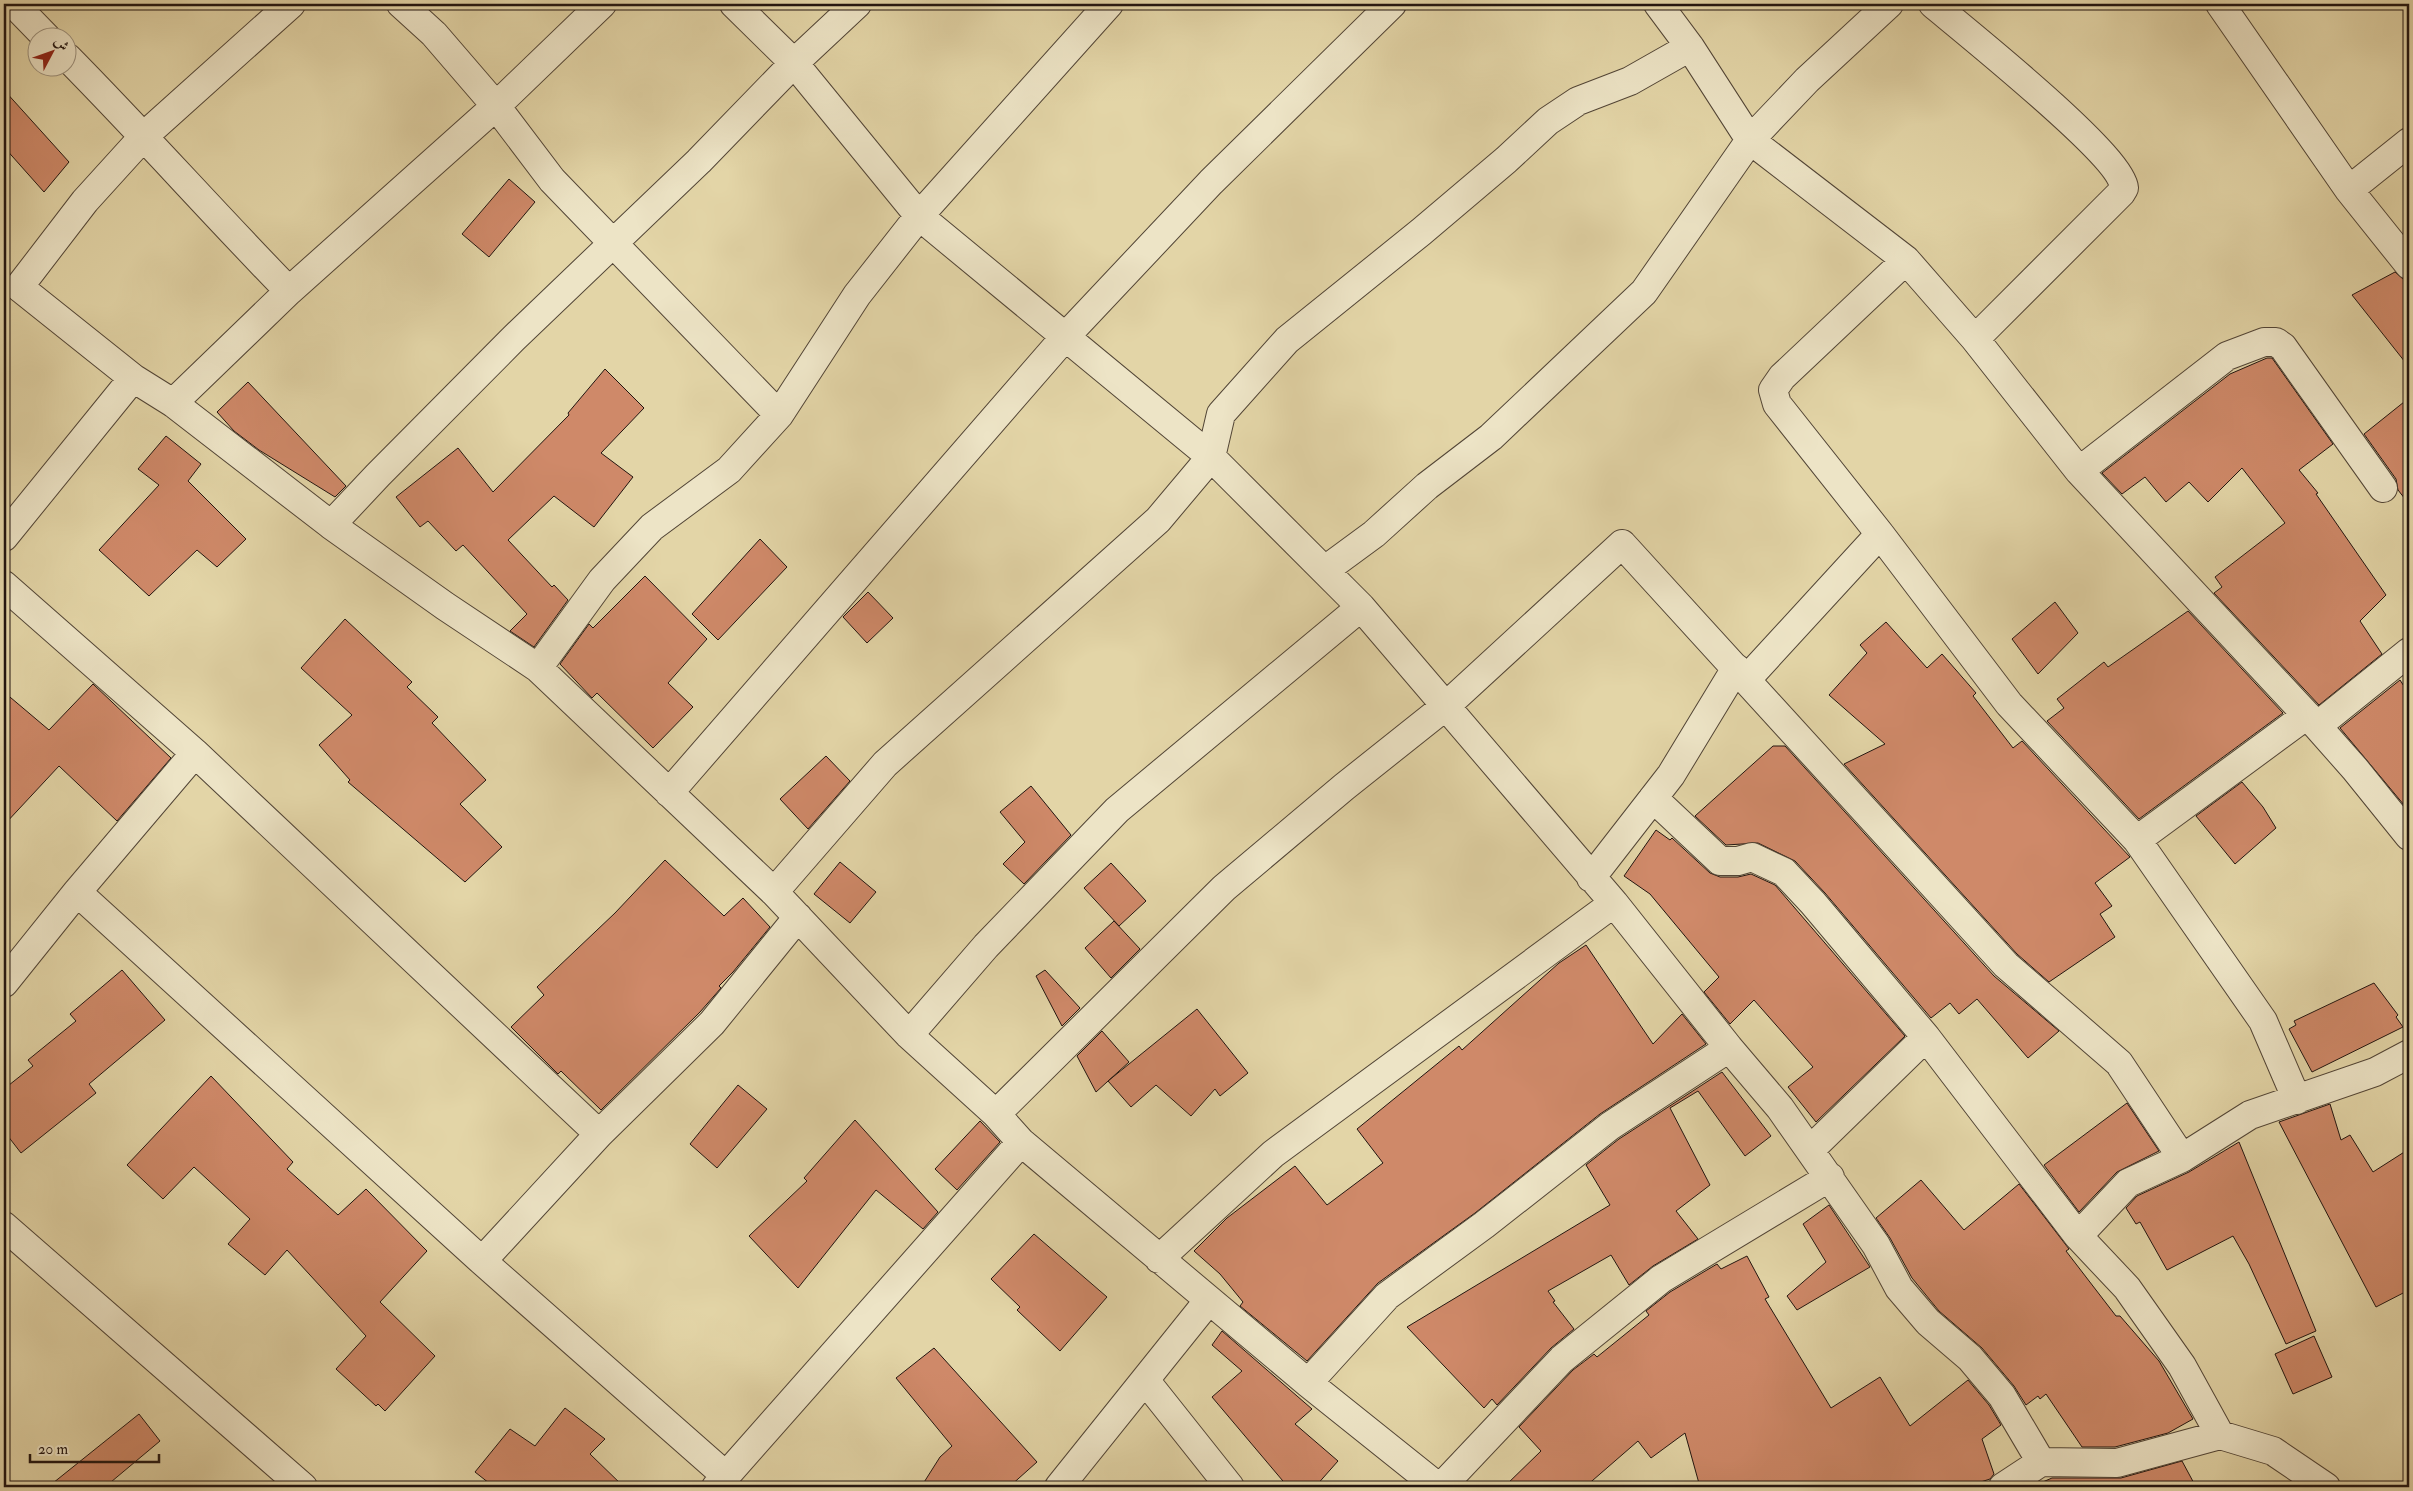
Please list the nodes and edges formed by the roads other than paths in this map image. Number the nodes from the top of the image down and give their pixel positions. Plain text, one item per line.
1 (14, 4) edge
2 (291, 4) edge
3 (401, 4) edge
4 (602, 4) edge
5 (734, 4) edge
6 (857, 4) edge
7 (1109, 4) edge
8 (1392, 4) edge
9 (1658, 4) edge
10 (1889, 4) edge
11 (1933, 4) edge
12 (2220, 4) edge
13 (37, 28) edge
14 (1690, 47) junction
15 (794, 62) junction
16 (78, 68) edge
17 (496, 106) junction
18 (144, 136) junction
19 (1750, 140) junction
20 (2409, 142) edge
21 (2349, 190) junction
22 (920, 216) junction
23 (612, 242) junction
24 (1906, 260) junction
25 (2409, 265) edge
26 (11, 282) edge
27 (289, 291) junction
28 (1065, 338) junction
29 (1975, 339) junction
30 (133, 378) junction
31 (173, 403) junction
32 (779, 415) junction
33 (1211, 457) junction
34 (2079, 470) junction
35 (2383, 488) dead end
36 (331, 526) junction
37 (1880, 534) junction
38 (4, 537) edge
39 (1325, 570) junction
40 (4, 585) edge
41 (1361, 607) junction
42 (2409, 652) edge
43 (538, 668) junction
44 (1741, 674) junction
45 (1447, 705) junction
46 (2312, 721) junction
47 (195, 752) junction
48 (669, 793) junction
49 (1653, 798) junction
50 (2409, 836) edge
51 (2137, 840) junction
52 (1591, 878) junction
53 (77, 892) junction
54 (774, 892) junction
55 (1614, 903) junction
56 (798, 917) junction
57 (4, 983) edge
58 (909, 1035) junction
59 (1926, 1037) junction
60 (1729, 1048) junction
61 (2409, 1054) edge
62 (2297, 1100) junction
63 (996, 1114) junction
64 (599, 1134) junction
65 (1021, 1142) junction
66 (1810, 1150) junction
67 (2182, 1158) junction
68 (1830, 1177) junction
69 (4, 1226) edge
70 (2078, 1236) junction
71 (1159, 1259) junction
72 (482, 1261) junction
73 (1209, 1300) junction
74 (1145, 1380) junction
75 (1308, 1383) junction
76 (2220, 1435) junction
77 (2040, 1462) junction
78 (721, 1481) edge
79 (303, 1487) edge
80 (1059, 1487) edge
81 (1230, 1487) edge
82 (1439, 1487) edge
83 (2003, 1487) edge
84 (2326, 1487) edge

1 - 13 street
2 - 18 street
3 - 17 street
4 - 17 street
5 - 15 street
6 - 15 street
7 - 22 street
8 - 28 street
9 - 14 street
10 - 19 street
11 - 29 street
12 - 21 street
14 - 19 street
14 - 33 street
15 - 22 street
15 - 23 street
16 - 18 street
17 - 23 street
17 - 27 street
18 - 26 street
18 - 27 street
19 - 24 street
19 - 39 street
20 - 21 street
21 - 25 street
22 - 28 street
22 - 32 street
23 - 32 street
23 - 36 street
24 - 29 street
24 - 37 street
26 - 30 street
27 - 31 street
28 - 33 street
28 - 48 street
29 - 34 street
30 - 31 street
30 - 38 street
31 - 36 street
32 - 43 street
33 - 39 street
33 - 54 street
34 - 35 street
34 - 46 street
36 - 43 street
37 - 44 street
37 - 51 street
39 - 41 street
40 - 47 street
41 - 45 street
41 - 58 street
42 - 46 street
43 - 48 street
44 - 45 street
44 - 49 street
44 - 67 street
45 - 52 street
45 - 63 street
46 - 50 street
46 - 51 street
47 - 53 street
47 - 64 street
48 - 54 street
49 - 52 street
49 - 59 street
51 - 62 street
52 - 55 street
53 - 57 street
53 - 72 street
54 - 56 street
55 - 60 street
55 - 71 street
56 - 58 street
56 - 64 street
58 - 63 street
59 - 66 street
59 - 70 street
60 - 66 street
60 - 75 street
61 - 62 street
62 - 67 street
63 - 65 street
64 - 72 street
65 - 71 street
65 - 78 street
66 - 68 street
67 - 70 street
68 - 77 street
68 - 82 street
69 - 79 street
70 - 76 street
71 - 73 street
72 - 78 street
73 - 74 street
73 - 75 street
74 - 80 street
74 - 81 street
75 - 82 street
76 - 77 street
76 - 84 street
77 - 83 street

